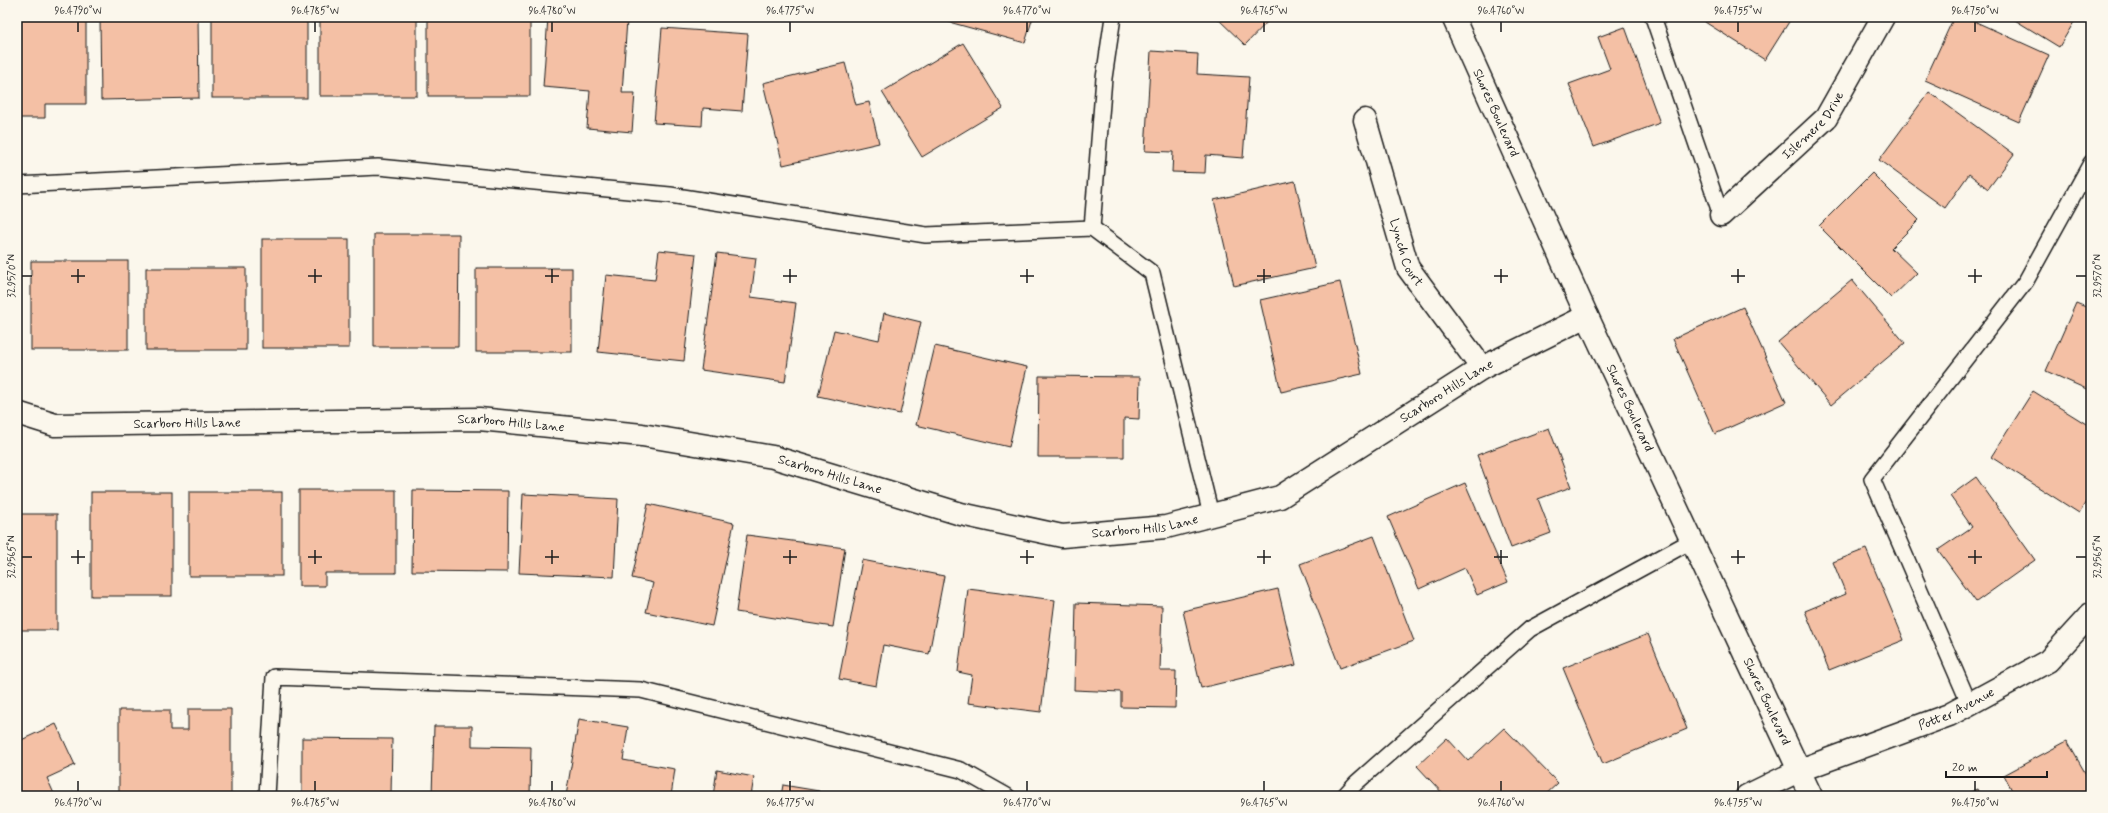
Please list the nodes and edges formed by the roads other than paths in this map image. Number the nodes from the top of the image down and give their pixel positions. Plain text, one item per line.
1 (1113, 17) edge
2 (1453, 17) edge
3 (1653, 17) edge
4 (1883, 17) edge
5 (1365, 120) dead end
6 (2091, 163) edge
7 (17, 185) edge
8 (1721, 215) joint
9 (1092, 228) junction
10 (1587, 316) junction
11 (1482, 368) junction
12 (17, 413) edge
13 (1211, 515) junction
14 (1693, 540) junction
15 (2091, 614) edge
16 (1969, 703) junction
17 (1800, 770) junction
18 (267, 796) edge
19 (1007, 796) edge
20 (1344, 796) edge
21 (1747, 796) edge
22 (1811, 796) edge

1 - 9 lane
2 - 10 street, Shores Boulevard
3 - 8 lane
4 - 8 street, Islemere Drive
5 - 11 street, Lynch Court
6 - 16 lane
7 - 9 lane
9 - 13 lane
10 - 11 street, Scarboro Hills Lane
10 - 14 street, Shores Boulevard
11 - 13 street, Scarboro Hills Lane
12 - 13 street, Scarboro Hills Lane
14 - 17 street, Shores Boulevard
14 - 20 lane
15 - 16 street, Potter Avenue
16 - 17 street, Potter Avenue
17 - 21 street, Potter Avenue
17 - 22 street, Shores Boulevard
18 - 19 lane

